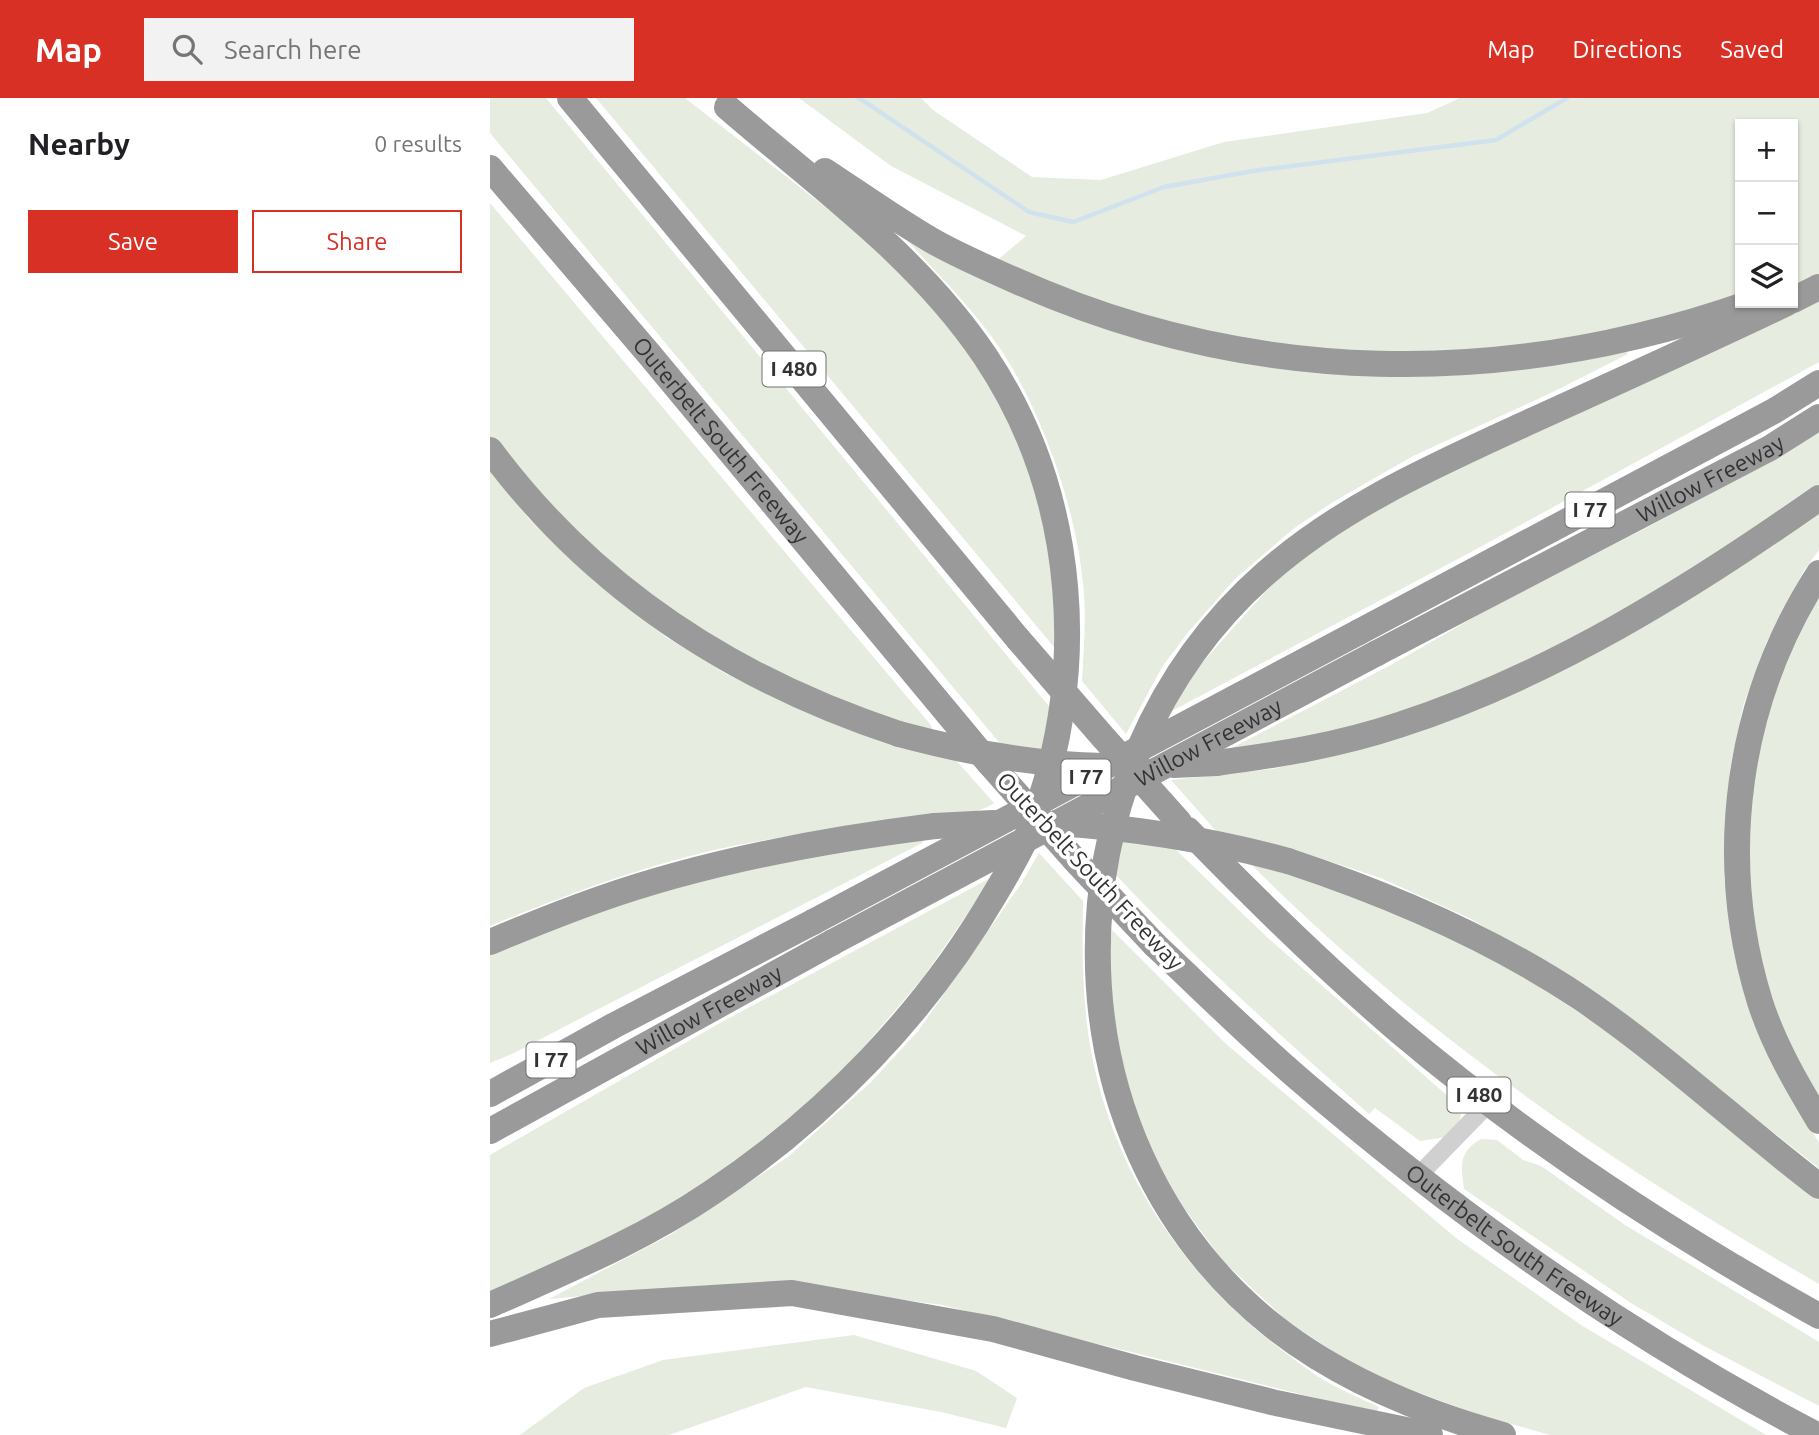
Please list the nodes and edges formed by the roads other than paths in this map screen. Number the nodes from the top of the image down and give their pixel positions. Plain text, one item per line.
1 (569, 98) edge
2 (721, 102) edge
3 (490, 168) edge
4 (1819, 279) edge
5 (1798, 286) edge
6 (1819, 287) edge
7 (1798, 298) edge
8 (1735, 308) edge
9 (1776, 308) edge
10 (1819, 383) edge
11 (1819, 417) edge
12 (490, 450) edge
13 (1819, 498) edge
14 (1819, 573) edge
15 (490, 942) edge
16 (613, 1026) junction
17 (490, 1077) edge
18 (490, 1094) edge
19 (1490, 1102) junction
20 (1819, 1121) edge
21 (490, 1130) edge
22 (1418, 1176) junction
23 (1819, 1186) edge
24 (490, 1305) edge
25 (1606, 1312) junction
26 (1819, 1316) edge
27 (490, 1334) edge
28 (1819, 1421) edge
29 (1430, 1435) edge
30 (1503, 1435) edge
31 (1817, 1435) edge

1 - 19 highway, I 480, bridge
2 - 8 highway
2 - 24 highway
3 - 22 highway, Outerbelt South Freeway, bridge
4 - 5 highway
6 - 7 highway
9 - 30 highway
10 - 16 highway, Willow Freeway / I 77, bridge
11 - 21 highway, Willow Freeway / I 77, bridge
12 - 13 highway, bridge
14 - 20 highway
15 - 23 highway, bridge
16 - 17 highway
16 - 18 highway, Willow Freeway / I 77
19 - 22 lane
19 - 26 highway, I 480
22 - 25 highway, Outerbelt South Freeway
25 - 28 highway
25 - 31 highway, Outerbelt South Freeway
27 - 29 highway

